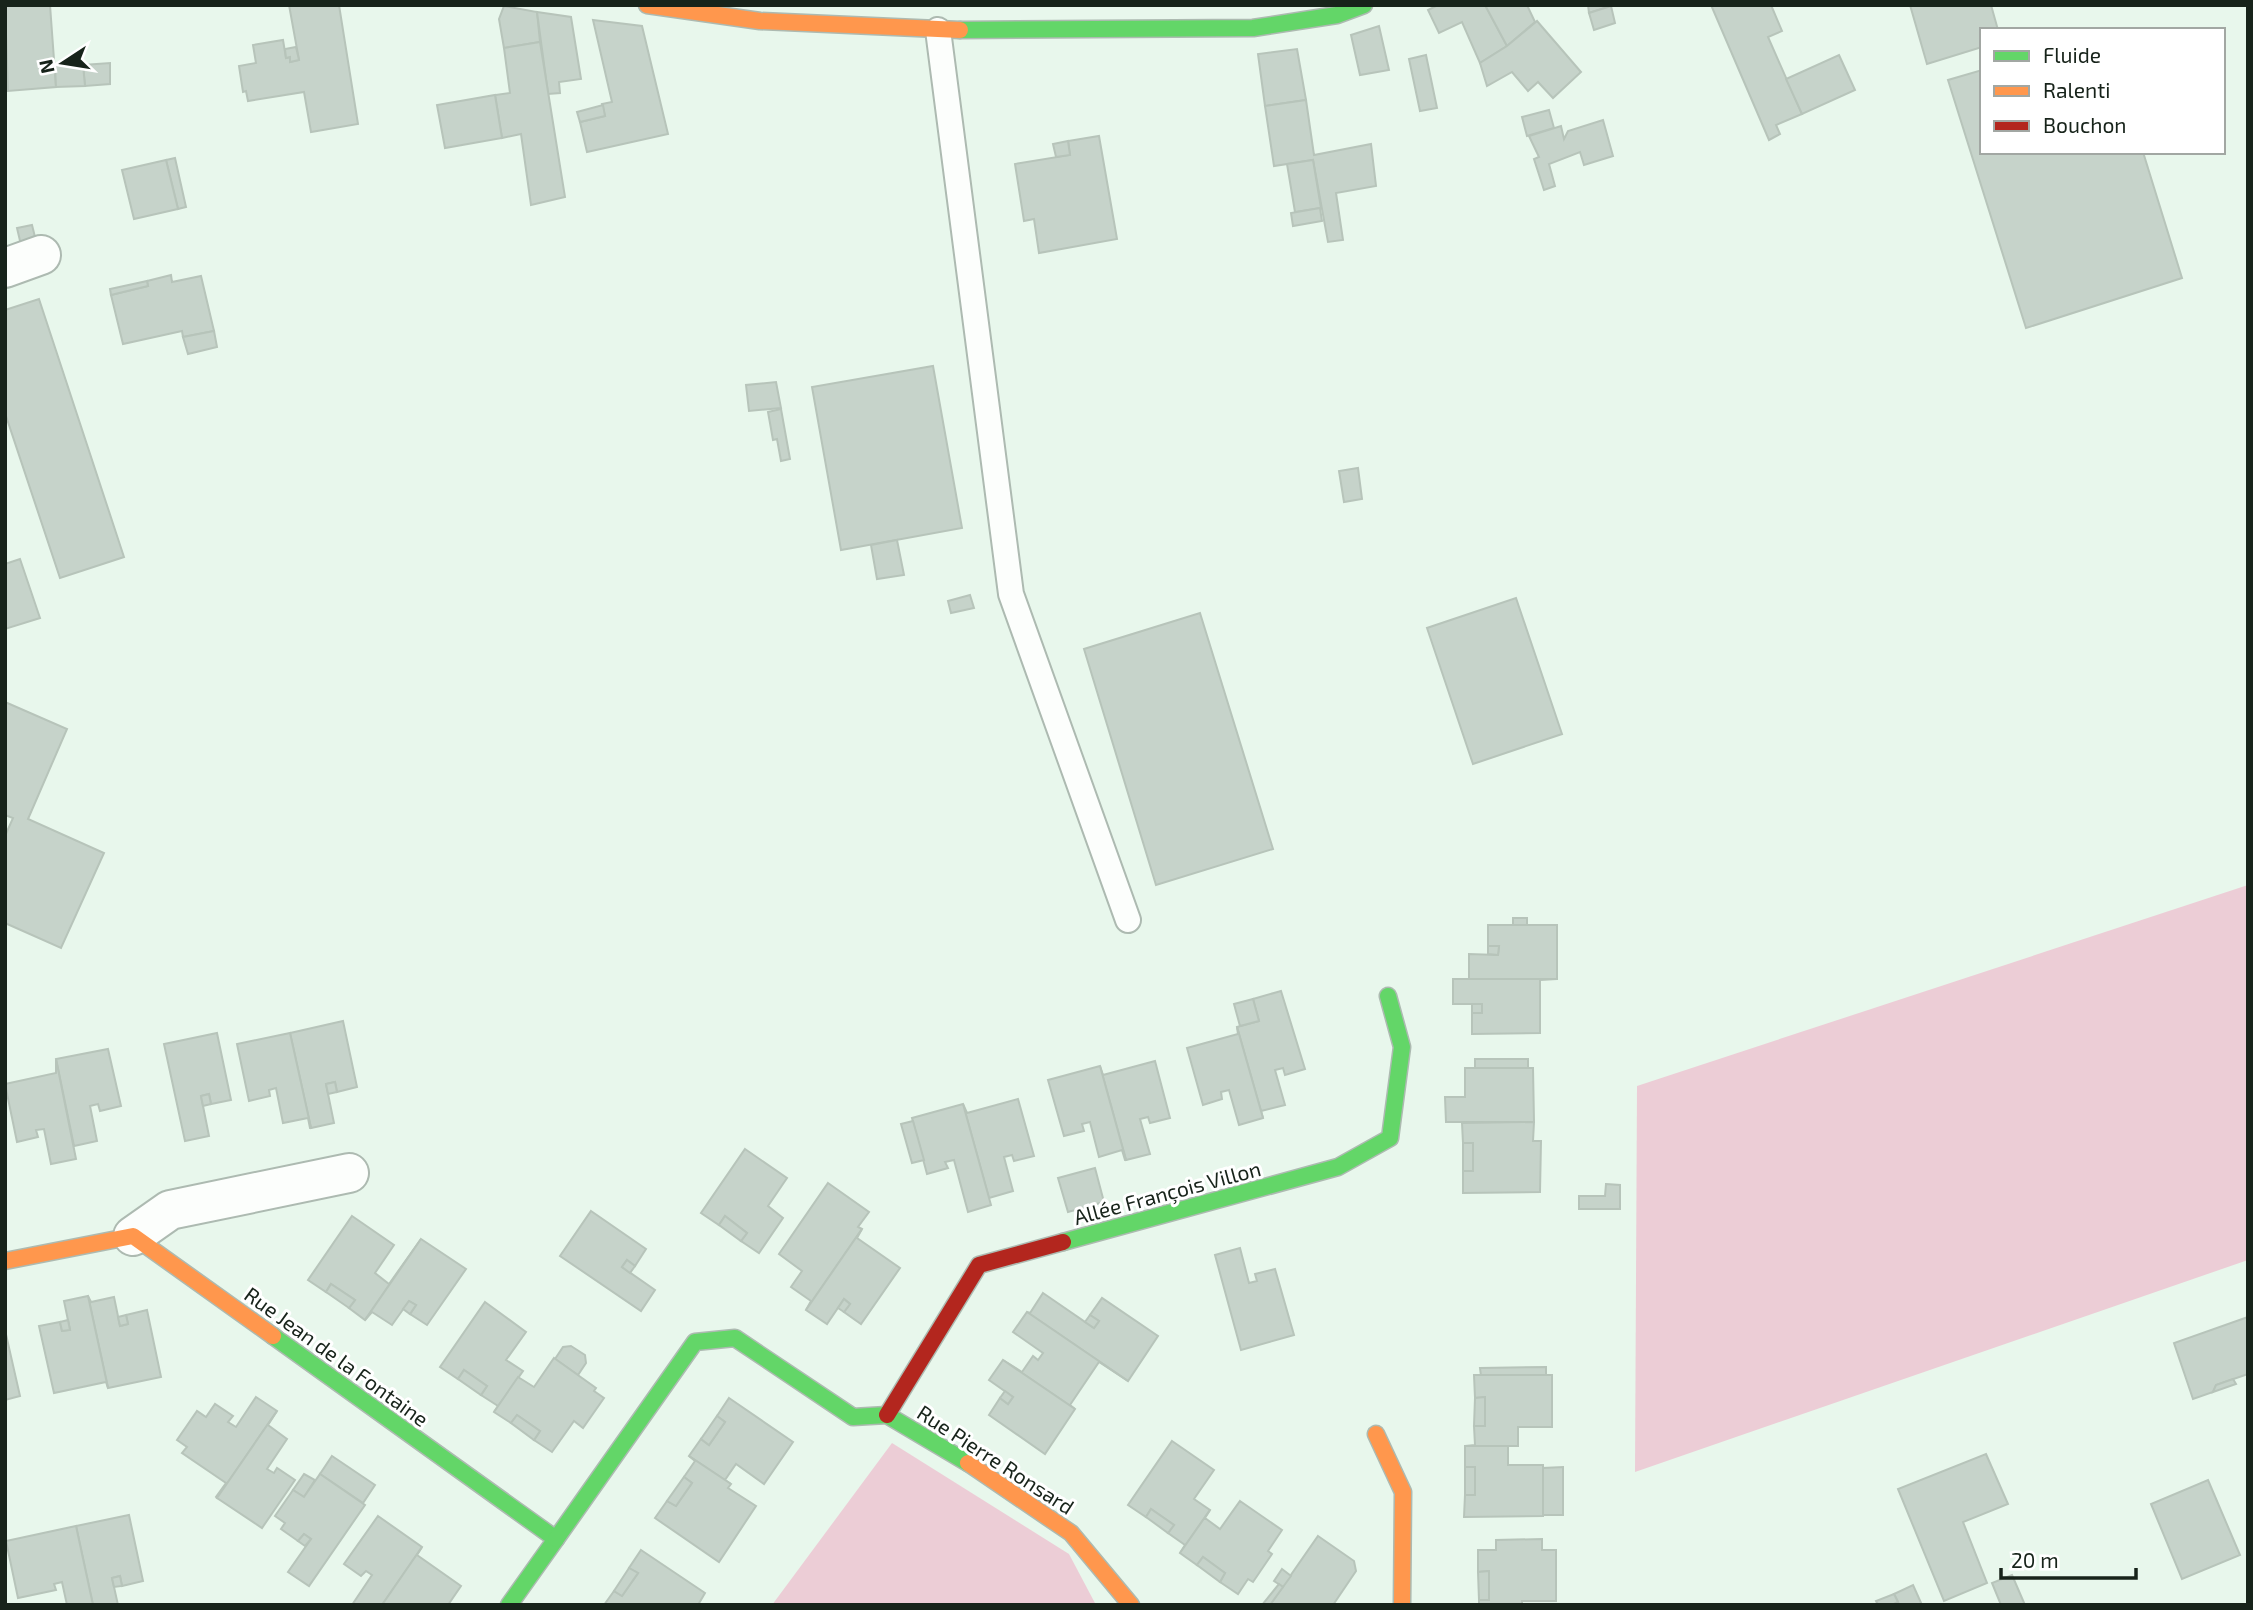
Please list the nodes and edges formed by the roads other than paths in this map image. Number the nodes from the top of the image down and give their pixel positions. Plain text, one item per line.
1 (647, 5) edge
2 (1364, 5) edge
3 (937, 30) junction
4 (41, 255) dead end
5 (5, 268) edge
6 (1128, 920) dead end
7 (1388, 996) dead end
8 (349, 1173) dead end
9 (133, 1236) junction
10 (5, 1261) edge
11 (887, 1415) junction
12 (1376, 1434) dead end
13 (556, 1539) junction
14 (509, 1605) edge
15 (1131, 1605) edge
16 (1402, 1605) edge

1 - 3 street
2 - 3 street
3 - 6 lane
4 - 5 street
7 - 11 street, Allée François Villon
8 - 9 street
9 - 10 street
9 - 13 street, Rue Jean de la Fontaine
11 - 13 street, Rue Pierre Ronsard
11 - 15 street, Rue Pierre Ronsard
12 - 16 street
13 - 14 street

